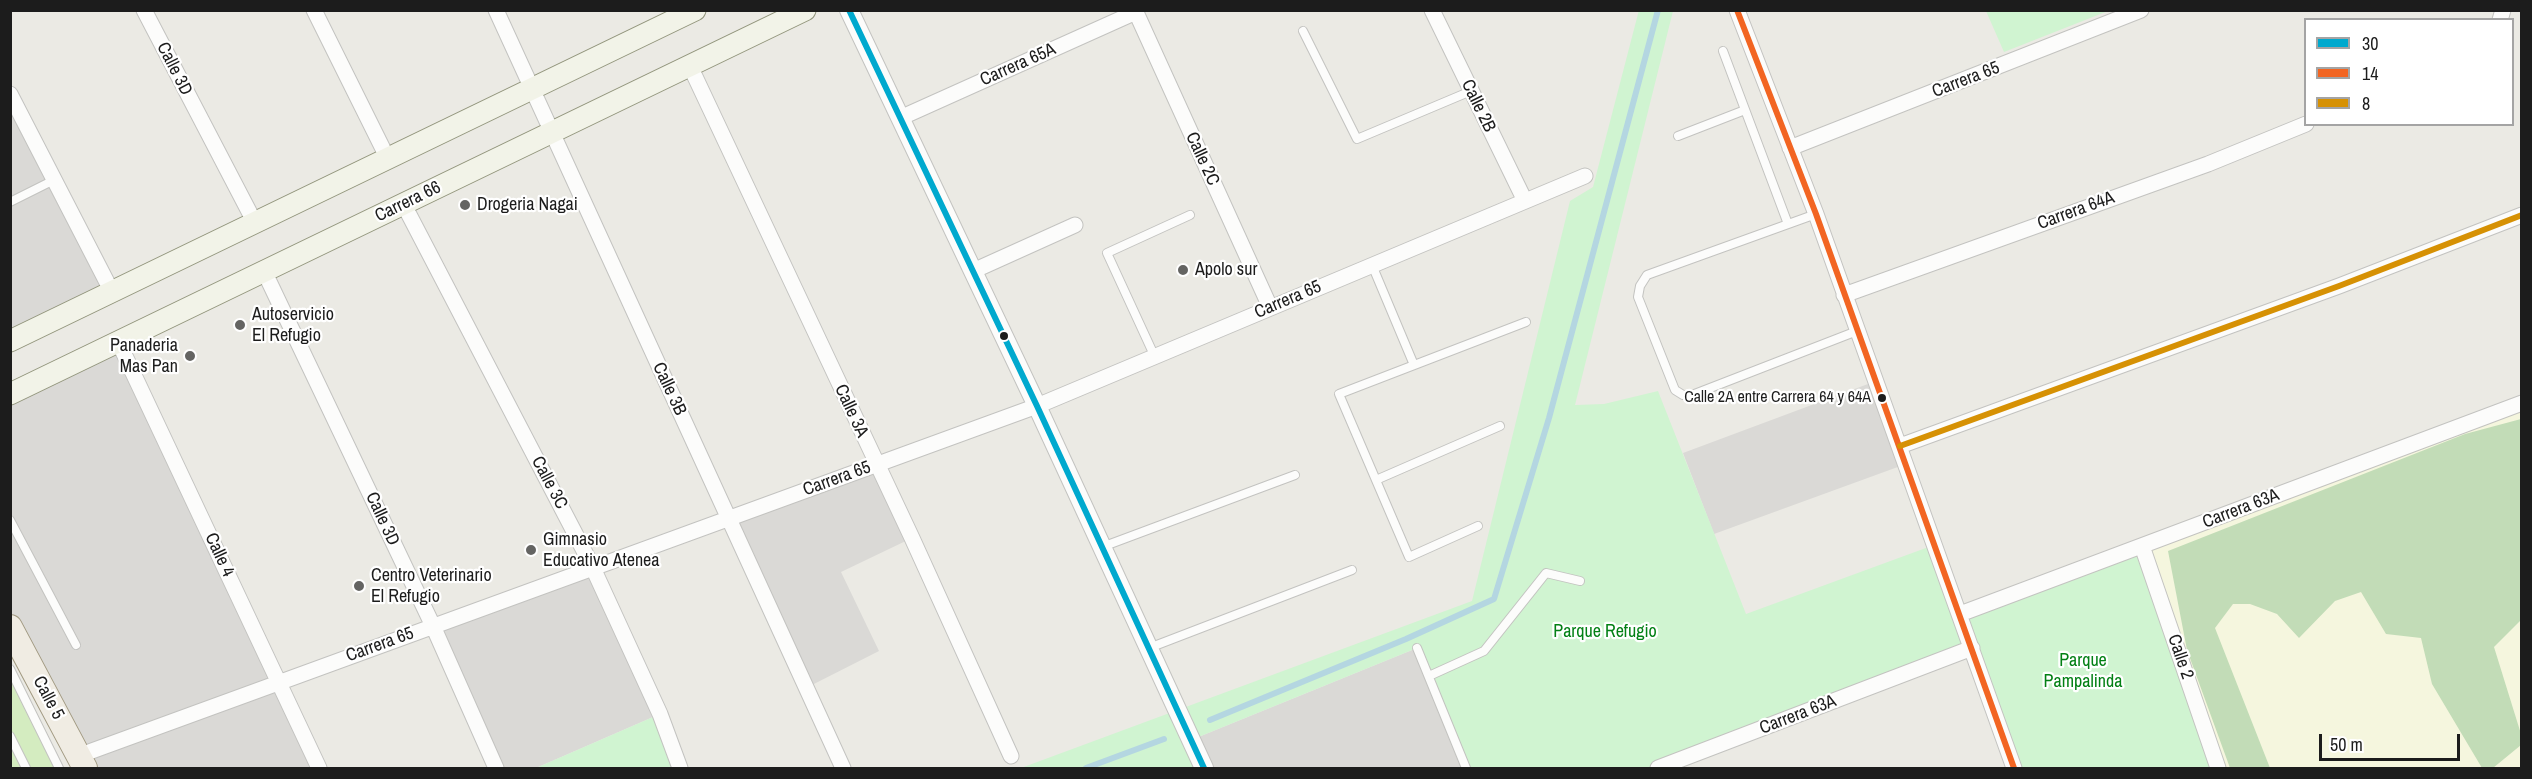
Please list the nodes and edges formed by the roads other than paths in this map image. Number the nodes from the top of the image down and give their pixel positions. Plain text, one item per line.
1 (144, 10) edge
2 (314, 10) edge
3 (496, 10) edge
4 (695, 10) edge
5 (805, 10) edge
6 (849, 10) edge
7 (1432, 10) edge
8 (1737, 10) edge
9 (2141, 10) edge
10 (1135, 11) edge
11 (668, 16) edge
12 (1303, 31) dead end
13 (1723, 51) dead end
14 (690, 66) junction
15 (532, 89) junction
16 (1471, 91) junction
17 (10, 94) edge
18 (1744, 110) junction
19 (900, 118) junction
20 (2304, 125) edge
21 (552, 133) junction
22 (1678, 136) dead end
23 (1790, 148) junction
24 (388, 159) junction
25 (1585, 176) dead end
26 (54, 180) junction
27 (1525, 201) junction
28 (10, 202) edge
29 (404, 205) junction
30 (1816, 214) junction
31 (1190, 215) dead end
32 (2522, 215) edge
33 (255, 223) junction
34 (1788, 224) junction
35 (1075, 225) dead end
36 (1372, 265) junction
37 (264, 271) junction
38 (973, 271) junction
39 (112, 292) junction
40 (1844, 294) junction
41 (1270, 307) junction
42 (1526, 322) dead end
43 (1857, 331) junction
44 (10, 341) edge
45 (118, 341) junction
46 (1154, 355) junction
47 (1414, 365) junction
48 (10, 394) edge
49 (2522, 403) edge
50 (1037, 406) junction
51 (1500, 426) dead end
52 (1900, 446) junction
53 (877, 465) junction
54 (1295, 475) dead end
55 (1376, 480) junction
56 (728, 519) junction
57 (10, 520) edge
58 (1478, 526) dead end
59 (2142, 546) junction
60 (1102, 547) junction
61 (593, 568) junction
62 (1352, 570) dead end
63 (1580, 581) dead end
64 (1960, 614) junction
65 (433, 626) junction
66 (10, 627) edge
67 (76, 645) dead end
68 (1417, 648) dead end
69 (1972, 648) junction
70 (1149, 649) junction
71 (10, 669) edge
72 (1429, 676) junction
73 (279, 682) junction
74 (10, 736) edge
75 (1011, 756) dead end
76 (74, 765) edge
77 (26, 768) edge
78 (319, 768) edge
79 (496, 768) edge
80 (680, 768) edge
81 (843, 768) edge
82 (1204, 768) edge
83 (1466, 768) edge
84 (1658, 768) edge
85 (2014, 768) edge
86 (2218, 768) edge

1 - 33 street, Calle 3D
2 - 24 street
3 - 15 street, Calle 3B
4 - 11 main road
5 - 14 main road, Carrera 66
6 - 19 street
7 - 16 street, Calle 2B
8 - 23 street
9 - 23 street, Carrera 65
10 - 19 street, Carrera 65A
10 - 41 street, Calle 2C
11 - 15 main road
12 - 16 lane
13 - 18 lane
14 - 21 main road, Carrera 66
14 - 53 street, Calle 3A
15 - 21 street, Calle 3B
15 - 24 main road
16 - 27 street, Calle 2B
17 - 26 street
18 - 22 lane
18 - 34 lane
19 - 38 street
20 - 40 street, Carrera 64A
21 - 29 main road, Carrera 66
21 - 56 street, Calle 3B
23 - 30 street
24 - 33 main road
25 - 27 street, Carrera 65
26 - 28 lane
26 - 39 street
27 - 36 street, Carrera 65
29 - 37 main road, Carrera 66
29 - 61 street, Calle 3C
30 - 34 lane
30 - 40 street
31 - 46 lane
32 - 52 street
33 - 39 main road
34 - 43 lane
35 - 38 street
36 - 41 street, Carrera 65
36 - 47 lane
37 - 45 main road, Carrera 66
37 - 65 street, Calle 3D
38 - 50 street
39 - 44 main road
40 - 43 street
41 - 46 street, Carrera 65
42 - 47 lane
43 - 52 street
45 - 48 main road, Carrera 66
45 - 73 street, Calle 4
46 - 50 street, Carrera 65
47 - 55 lane
49 - 59 street, Carrera 63A
50 - 53 street, Carrera 65
50 - 60 street
51 - 55 lane
52 - 64 street
53 - 56 street, Carrera 65
53 - 75 street, Calle 3A
54 - 60 lane
55 - 58 lane
56 - 61 street, Carrera 65
56 - 81 street, Calle 3B
57 - 67 lane
59 - 64 street, Carrera 63A
59 - 86 street, Calle 2
60 - 70 street
61 - 65 street, Carrera 65
61 - 80 street, Calle 3C
62 - 70 lane
63 - 72 lane
64 - 69 street
65 - 73 street, Carrera 65
65 - 79 street, Calle 3D
66 - 76 main road, Calle 5
68 - 72 lane
69 - 84 street, Carrera 63A
69 - 85 street
70 - 82 street
71 - 76 lane
72 - 83 lane
73 - 76 street, Carrera 65
73 - 78 street, Calle 4
74 - 77 lane

